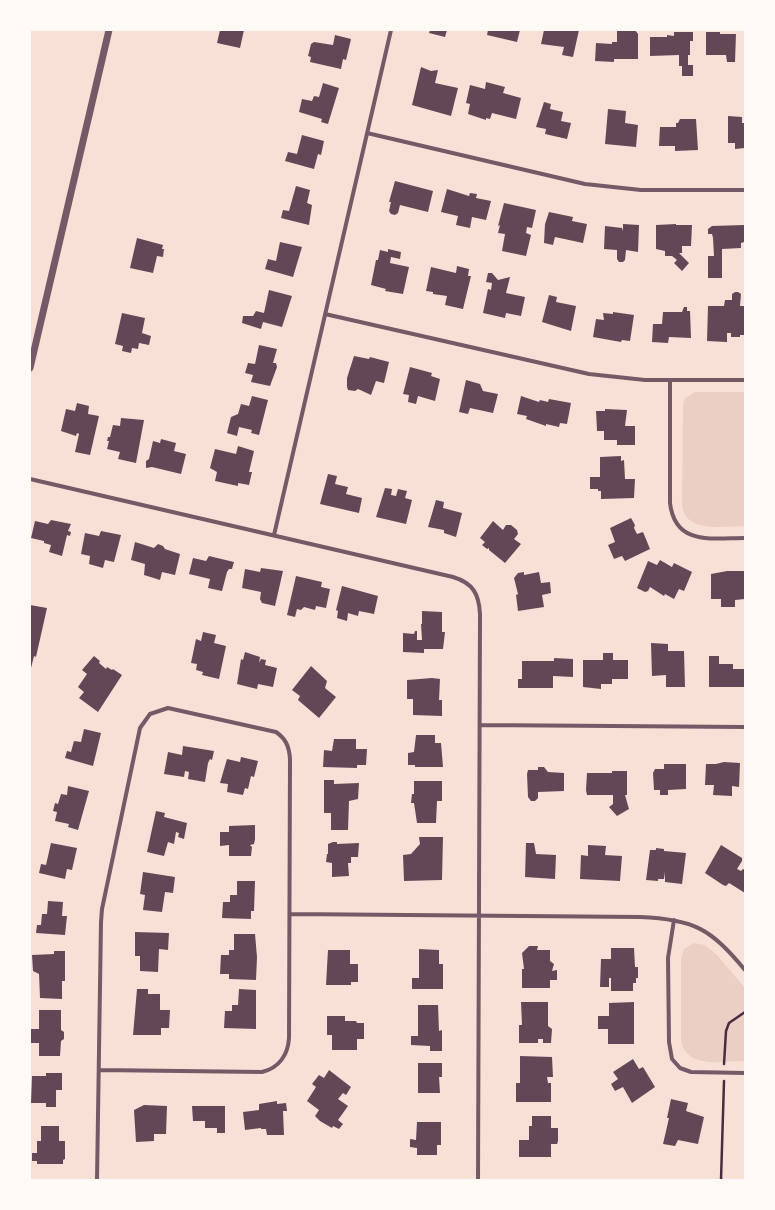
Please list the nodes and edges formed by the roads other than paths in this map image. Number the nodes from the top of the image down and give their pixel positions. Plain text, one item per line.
1 (109, 30) edge
2 (391, 30) edge
3 (367, 133) junction
4 (745, 190) edge
5 (325, 314) junction
6 (30, 368) edge
7 (670, 380) junction
8 (745, 380) edge
9 (30, 479) edge
10 (274, 535) junction
11 (745, 538) edge
12 (480, 725) junction
13 (745, 727) edge
14 (290, 914) junction
15 (479, 915) junction
16 (674, 920) junction
17 (745, 970) edge
18 (99, 1070) junction
19 (745, 1073) edge
20 (97, 1180) edge
21 (478, 1180) edge

1 - 6 street
2 - 3 street
3 - 4 street
3 - 5 street
5 - 7 street
5 - 10 street
7 - 8 street
7 - 11 street
9 - 10 street
10 - 12 street
12 - 13 street
12 - 15 street
14 - 15 street
14 - 18 street
14 - 18 street
15 - 16 street
15 - 21 street
16 - 17 street
16 - 19 street
18 - 20 street

